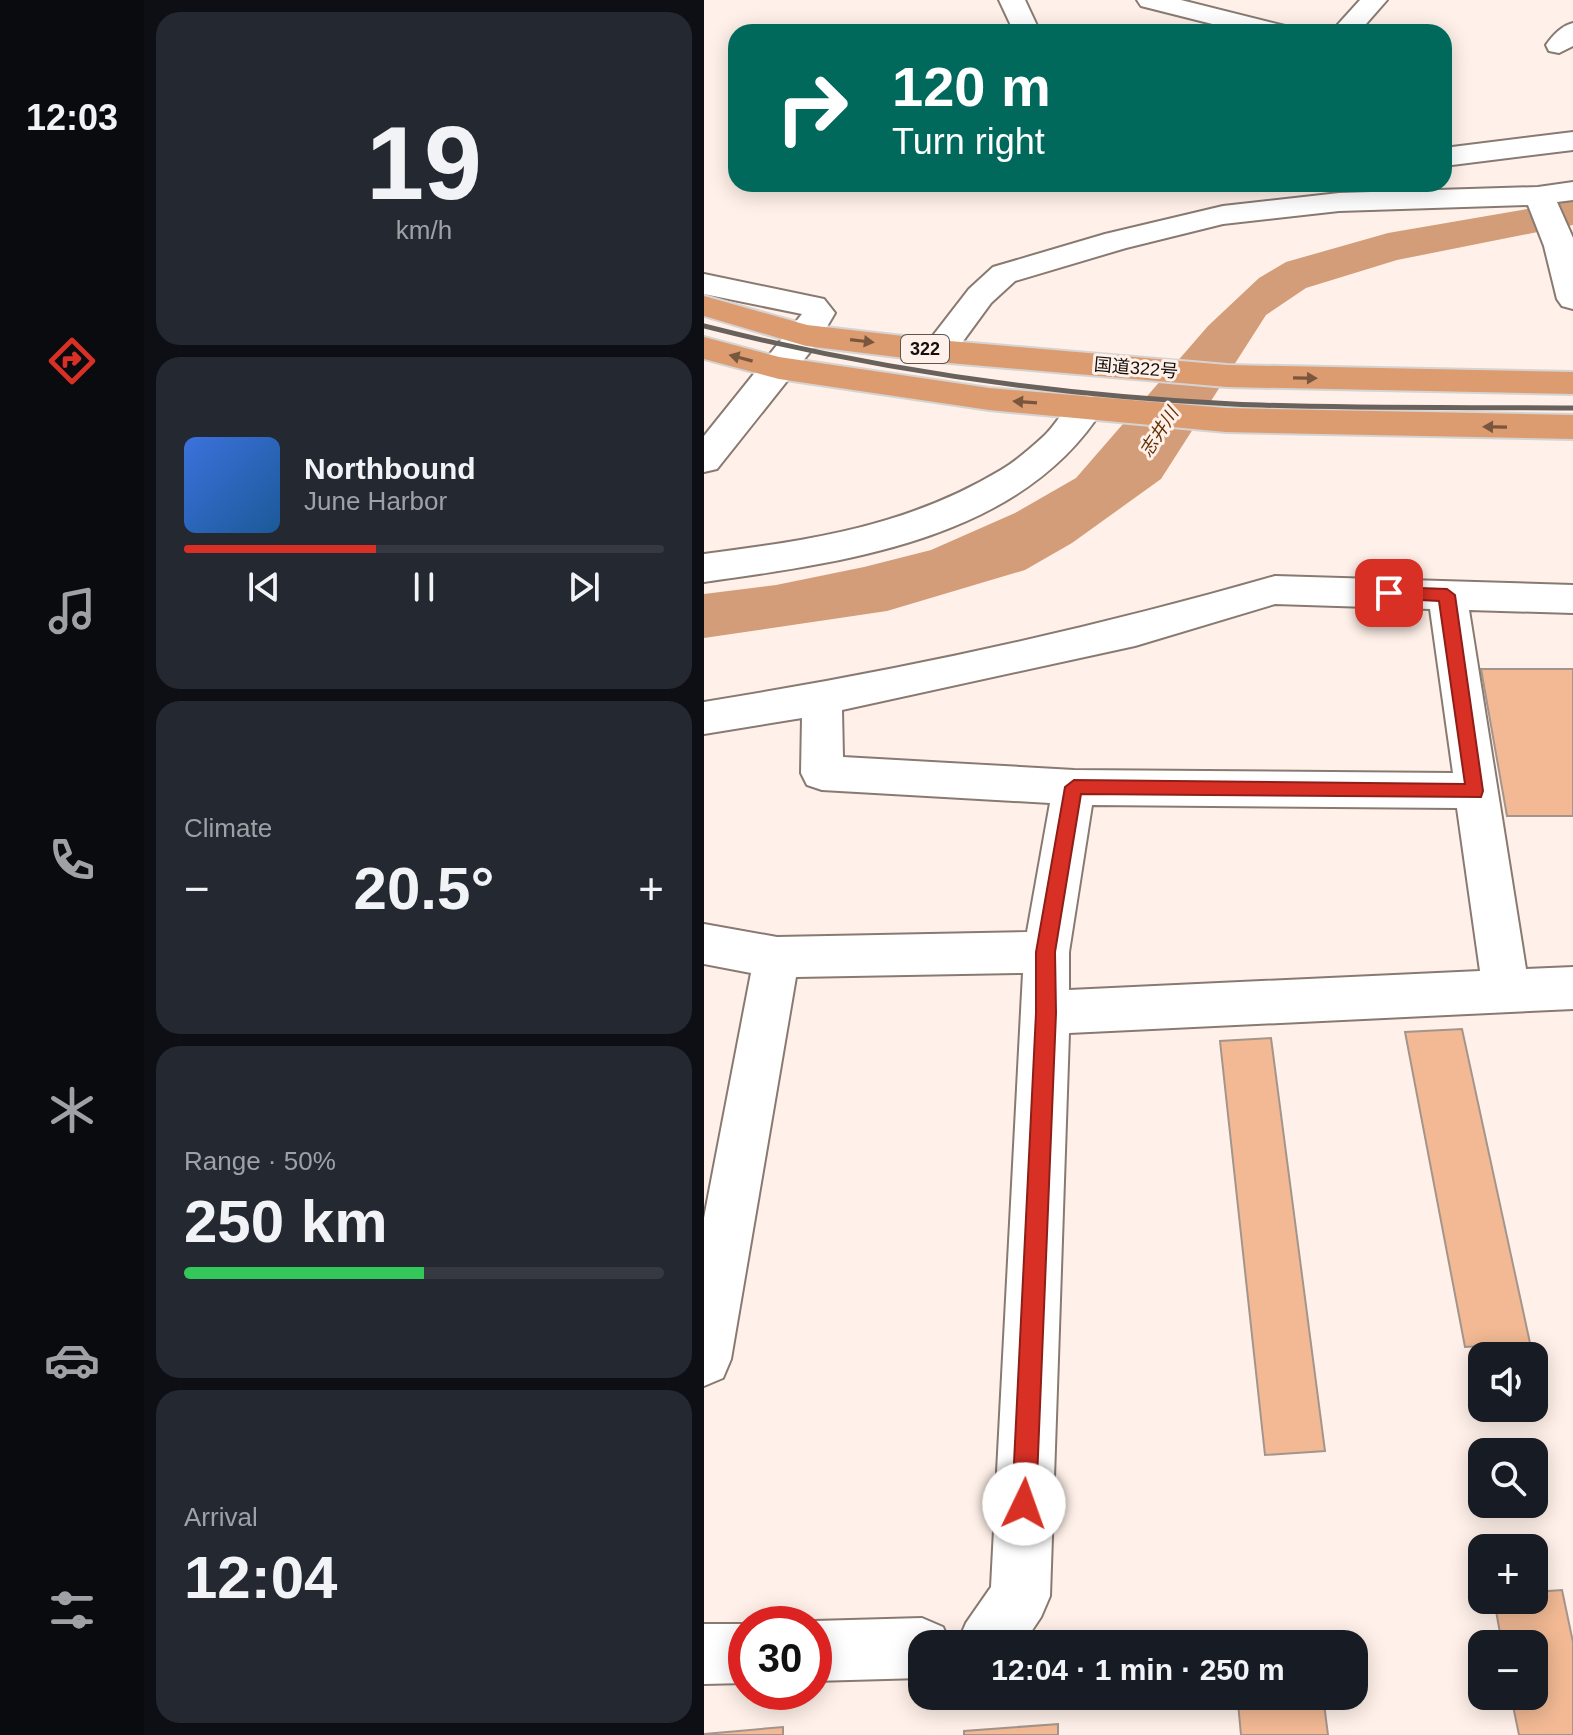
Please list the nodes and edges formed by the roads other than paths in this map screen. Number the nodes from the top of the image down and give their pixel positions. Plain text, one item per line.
1 (1012, 0) edge
2 (1150, 0) edge
3 (1374, 0) edge
4 (1023, 24) edge
5 (1244, 24) edge
6 (1352, 24) edge
7 (1573, 141) edge
8 (1452, 156) edge
9 (1573, 191) edge
10 (1541, 201) junction
11 (1565, 252) edge
12 (704, 284) edge
13 (1573, 299) edge
14 (704, 306) edge
15 (806, 335) junction
16 (704, 348) edge
17 (938, 351) junction
18 (779, 368) junction
19 (1573, 383) edge
20 (1087, 407) junction
21 (1573, 427) edge
22 (704, 460) edge
23 (704, 568) edge
24 (1447, 595) junction
25 (1573, 599) edge
26 (822, 699) junction
27 (704, 718) edge
28 (1074, 787) junction
29 (1475, 791) junction
30 (704, 944) edge
31 (1046, 952) junction
32 (777, 957) junction
33 (1573, 988) edge
34 (1506, 991) junction
35 (1046, 1013) junction
36 (704, 1359) edge
37 (997, 1630) edge
38 (908, 1648) edge
39 (832, 1650) edge
40 (728, 1653) edge
41 (704, 1654) edge

1 - 4 street
2 - 5 street
3 - 6 street
7 - 8 street
9 - 10 street
10 - 11 street
10 - 17 street
11 - 13 street
12 - 15 street
14 - 15 highway, 国道322号 / 322
15 -> 17 highway, 国道322号 / 322
15 - 18 street
18 -> 16 highway, 322
17 -> 19 highway, 国道322号 / 322
20 -> 18 highway, 322
18 - 22 street
21 -> 20 highway, 322
20 - 23 street
24 - 25 street
24 - 26 street
24 - 29 street
26 - 27 street
26 - 28 street
28 - 29 street
28 - 31 street
29 - 34 street
30 - 32 street
31 - 32 street
31 - 35 street
32 - 36 street
33 - 34 street
34 - 35 street
35 - 37 street
38 - 39 street
40 - 41 street

